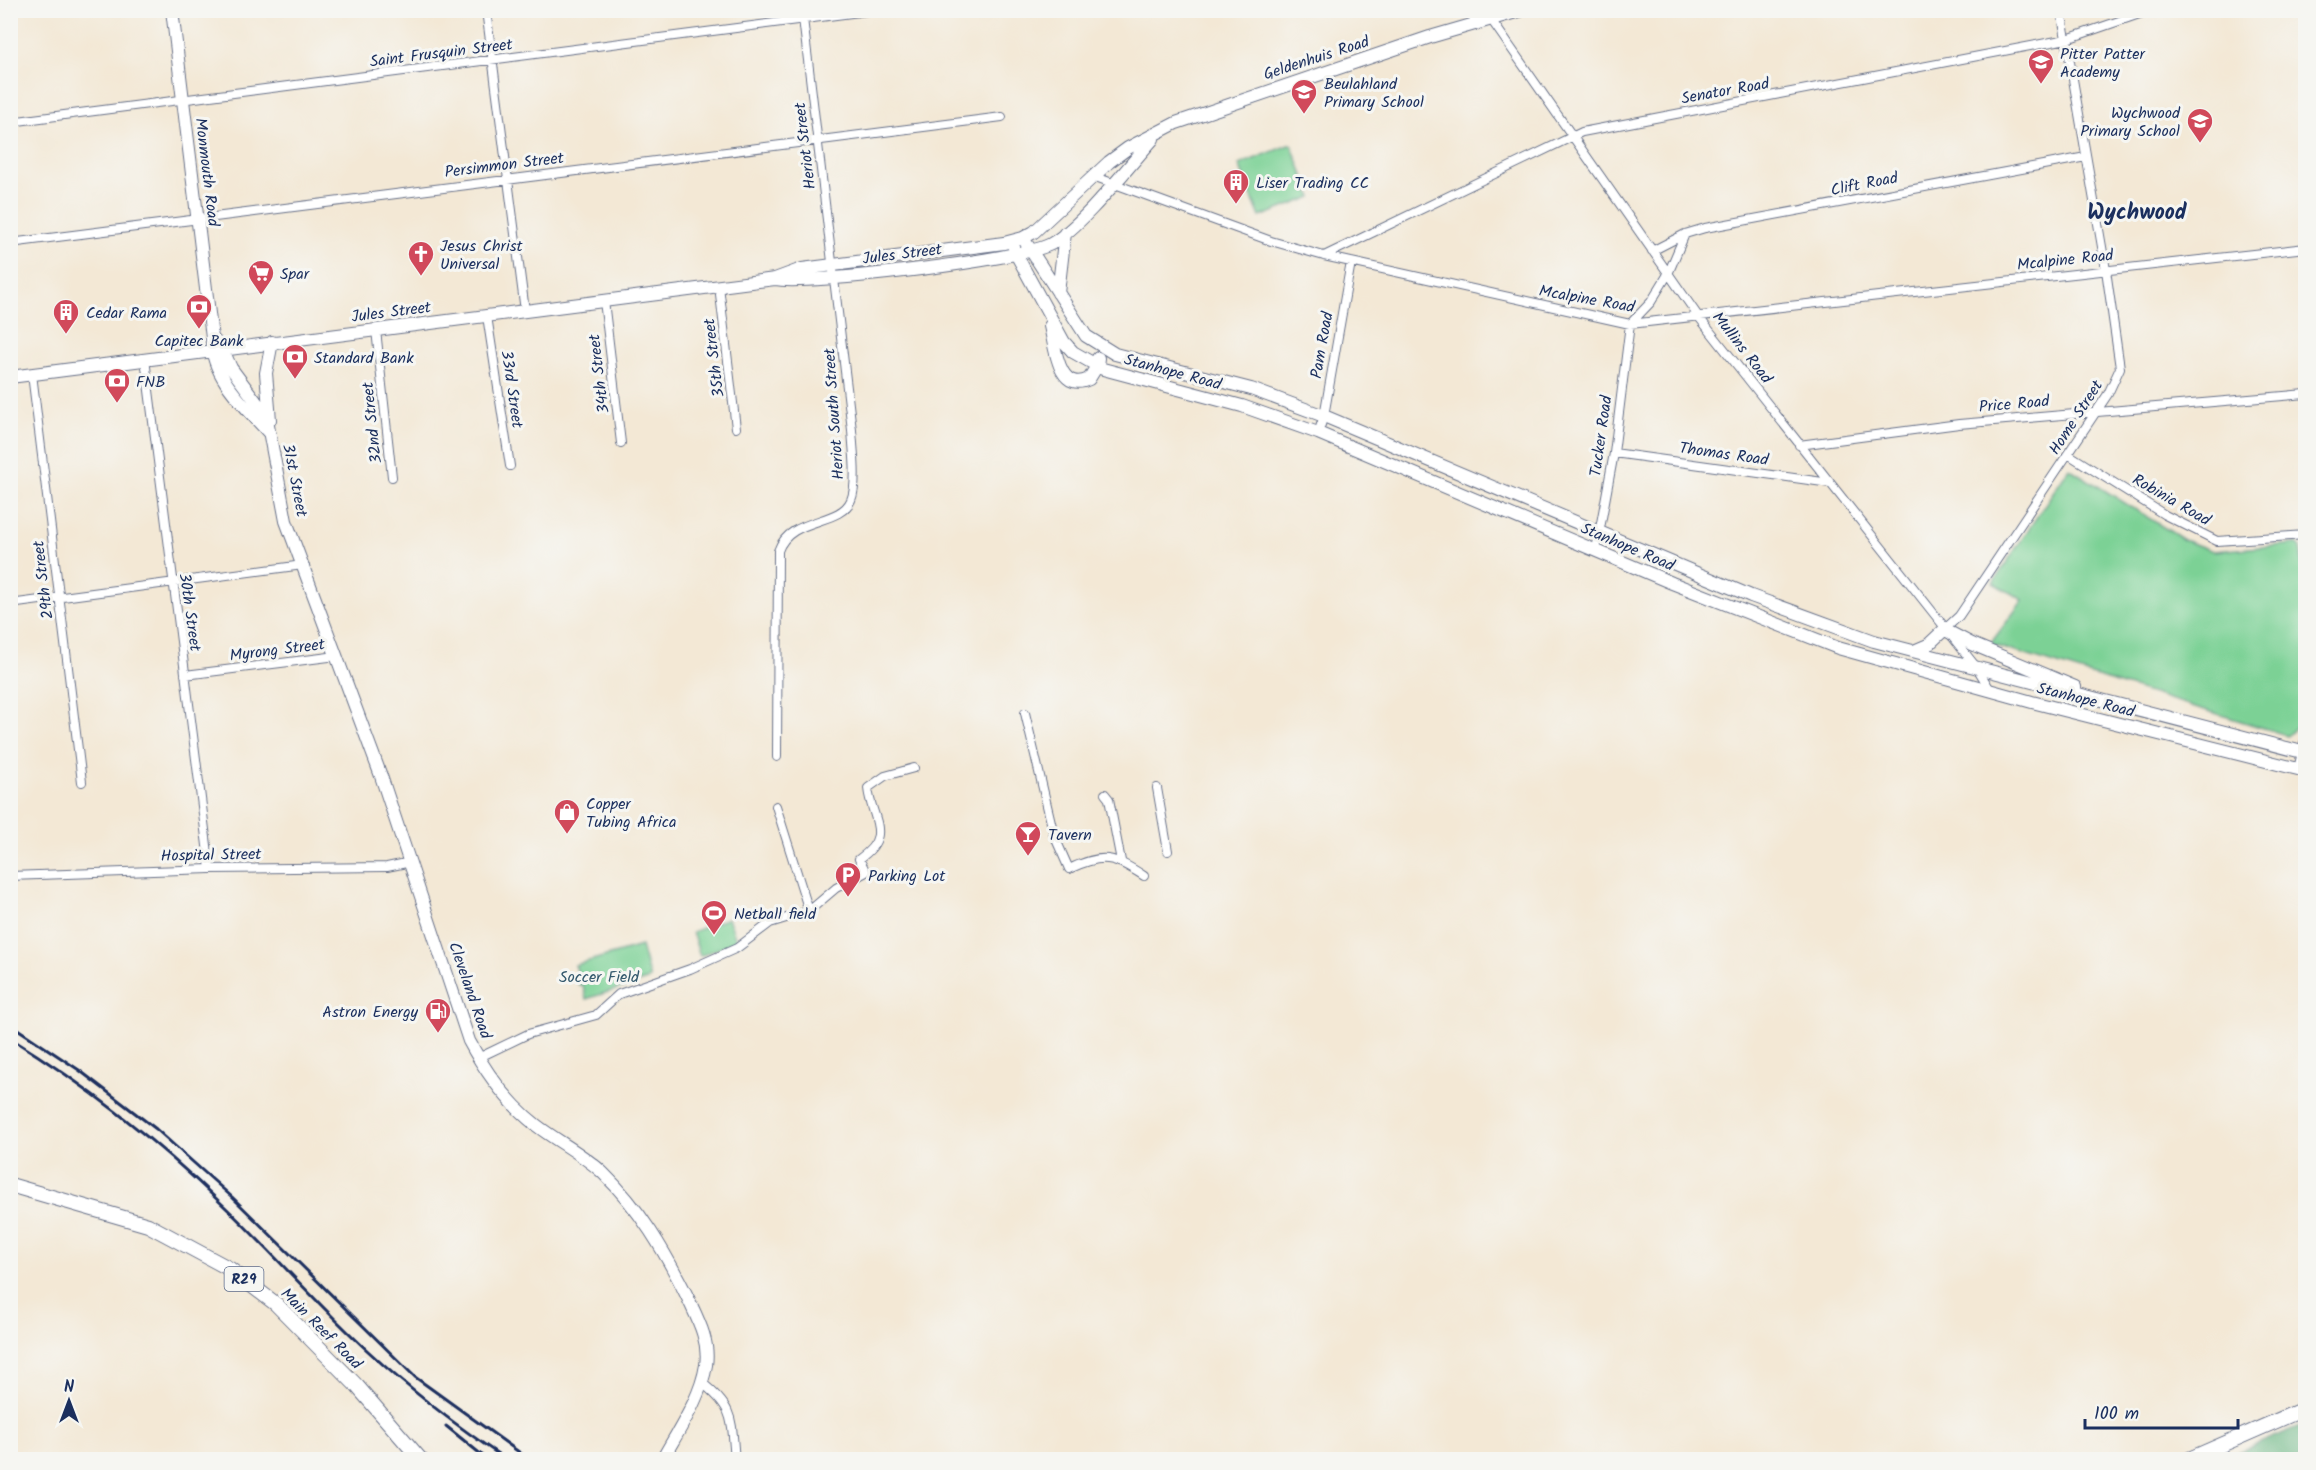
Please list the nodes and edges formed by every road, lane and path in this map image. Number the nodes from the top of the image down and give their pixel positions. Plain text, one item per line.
1 (172, 10) edge
2 (486, 10) edge
3 (802, 10) edge
4 (875, 10) edge
5 (1522, 10) edge
6 (2061, 10) edge
7 (2151, 10) edge
8 (1487, 14) edge
9 (803, 21) junction
10 (2067, 39) junction
11 (492, 61) junction
12 (182, 100) junction
13 (1002, 117) dead end
14 (10, 122) edge
15 (1157, 134) junction
16 (1570, 136) junction
17 (819, 141) junction
18 (2086, 157) junction
19 (1093, 176) junction
20 (507, 178) junction
21 (1112, 184) junction
22 (198, 218) junction
23 (1065, 233) junction
24 (1685, 234) junction
25 (1018, 240) junction
26 (10, 243) edge
27 (2306, 248) edge
28 (1032, 250) junction
29 (1652, 251) junction
30 (1016, 254) junction
31 (1324, 256) junction
32 (1351, 262) junction
33 (833, 264) junction
34 (2106, 270) junction
35 (1668, 274) junction
36 (835, 278) junction
37 (775, 279) junction
38 (719, 286) junction
39 (1058, 293) junction
40 (604, 301) junction
41 (525, 311) junction
42 (1047, 313) junction
43 (487, 316) junction
44 (1698, 316) junction
45 (1630, 324) junction
46 (376, 330) junction
47 (272, 342) junction
48 (1099, 346) junction
49 (217, 350) junction
50 (145, 359) junction
51 (1097, 366) junction
52 (32, 374) junction
53 (10, 377) edge
54 (1251, 389) junction
55 (2306, 394) edge
56 (1242, 406) junction
57 (2095, 413) junction
58 (1324, 416) junction
59 (736, 428) dead end
60 (270, 429) junction
61 (1318, 433) junction
62 (621, 443) dead end
63 (1799, 445) junction
64 (1614, 453) junction
65 (2068, 454) junction
66 (510, 466) dead end
67 (392, 477) dead end
68 (1830, 483) junction
69 (1531, 503) junction
70 (1524, 520) junction
71 (1599, 533) junction
72 (2306, 535) edge
73 (1596, 550) junction
74 (303, 565) junction
75 (172, 584) junction
76 (60, 598) junction
77 (10, 604) edge
78 (1946, 630) junction
79 (1914, 651) junction
80 (337, 656) junction
81 (1977, 668) junction
82 (184, 675) junction
83 (1991, 691) junction
84 (2116, 705) junction
85 (1025, 713) dead end
86 (2306, 736) edge
87 (2304, 753) edge
88 (777, 757) dead end
89 (914, 768) dead end
90 (2302, 770) edge
91 (82, 782) dead end
92 (1157, 788) dead end
93 (1105, 794) dead end
94 (776, 806) dead end
95 (1168, 851) dead end
96 (1121, 861) junction
97 (411, 862) junction
98 (210, 868) junction
99 (10, 876) edge
100 (1144, 876) dead end
101 (808, 911) junction
102 (478, 1058) junction
103 (10, 1185) edge
104 (701, 1382) junction
105 (2306, 1408) edge
106 (422, 1460) edge
107 (662, 1460) edge
108 (735, 1460) edge
109 (2187, 1460) edge

1 - 12 main road, Monmouth Road
2 - 11 street
3 - 9 street, Heriot Street
4 - 9 street, Saint Frusquin Street
5 - 8 main road, Geldenhuis Road
6 - 10 street, Home Street
7 - 10 street, Senator Road
8 - 15 main road, Geldenhuis Road
8 - 16 street, Mullins Road
9 - 11 street, Saint Frusquin Street
9 - 17 street, Heriot Street
10 - 16 street, Senator Road
10 - 18 street, Home Street
11 - 12 street, Saint Frusquin Street
11 - 20 street
12 - 14 street, Saint Frusquin Street
12 - 22 main road, Monmouth Road
13 - 17 street, Persimmon Street
15 - 19 main road, Geldenhuis Road
15 - 21 main road, Geldenhuis Road
16 - 29 street, Mullins Road
16 - 31 street, Senator Road
17 - 20 street, Persimmon Street
17 - 33 street, Heriot Street
18 - 24 street, Clift Road
18 - 34 street, Home Street
19 - 21 street, Mcalpine Road
19 - 25 main road, Geldenhuis Road
20 - 22 street, Persimmon Street
20 - 41 street
21 - 23 main road, Geldenhuis Road
21 - 31 street, Mcalpine Road
22 - 26 street, Persimmon Street
22 - 49 main road, Monmouth Road
23 - 28 main road, Geldenhuis Road
23 - 39 main road
24 - 29 street, Clift Road
24 - 35 street
25 - 28 main road, Stanhope Road
25 - 30 main road, Stanhope Road
25 - 33 main road, Jules Street
27 - 34 street, Mcalpine Road
28 - 30 main road, Jules Street
28 - 39 main road, Stanhope Road
29 - 35 street, Mullins Road
30 - 36 main road, Jules Street
30 - 42 main road, Stanhope Road
31 - 32 street, Mcalpine Road
32 - 45 street, Mcalpine Road
32 - 58 street, Pam Road
33 - 36 street, Heriot Street
33 - 37 main road, Jules Street
34 - 44 street, Mcalpine Road
34 - 57 street, Home Street
35 - 44 street, Mullins Road
35 - 45 street
36 - 37 main road, Jules Street
36 - 88 street, Heriot South Street
37 - 38 main road, Jules Street
38 - 40 main road, Jules Street
38 - 59 street, 35th Street
39 - 48 main road, Stanhope Road
40 - 41 main road, Jules Street
40 - 62 street, 34th Street
41 - 43 main road, Jules Street
42 - 51 main road, Stanhope Road
42 - 51 main road
43 - 46 main road, Jules Street
43 - 66 street, 33rd Street
44 - 45 street, Mcalpine Road
44 - 63 street, Mullins Road
45 - 64 street, Tucker Road
46 - 47 main road, Jules Street
46 - 67 street, 32nd Street
47 - 49 main road, Jules Street
47 - 60 main road
48 - 51 main road
48 - 54 main road, Stanhope Road
49 - 50 main road, Jules Street
49 - 60 main road, 31st Street
50 - 52 main road, Jules Street
50 - 75 street, 30th Street
51 - 56 main road, Stanhope Road
52 - 53 main road, Jules Street
52 - 76 street, 29th Street
54 - 56 main road
54 - 58 main road, Stanhope Road
55 - 57 street, Price Road
56 - 61 main road, Stanhope Road
57 - 63 street, Price Road
57 - 65 street, Home Street
58 - 61 street, Pam Road
58 - 69 main road, Stanhope Road
60 - 74 main road, 31st Street
61 - 70 main road, Stanhope Road
63 - 68 street, Mullins Road
64 - 68 street, Thomas Road
64 - 71 street, Tucker Road
65 - 72 street, Robinia Road
65 - 78 street, Home Street
68 - 78 street, Mullins Road
69 - 70 main road
69 - 71 main road, Stanhope Road
70 - 73 main road, Stanhope Road
71 - 73 street, Tucker Road
71 - 79 main road, Stanhope Road
73 - 83 main road, Stanhope Road
74 - 75 street
74 - 80 main road, Cleveland Road
75 - 76 street
75 - 82 street, 30th Street
76 - 77 street
76 - 91 street, 29th Street
78 - 79 main road
78 - 81 street, Mullins Road
78 - 84 main road
79 - 81 main road, Stanhope Road
80 - 82 street, Myrong Street
80 - 97 main road, Cleveland Road
81 - 83 street, Mullins Road
81 - 84 main road, Stanhope Road
82 - 98 street, 30th Street
83 - 90 main road, Stanhope Road
84 - 87 main road, Stanhope Road
85 - 96 street
86 - 87 street
87 - 90 street
89 - 101 street
92 - 95 street
93 - 96 street
94 - 101 street
96 - 100 street
97 - 98 street, Hospital Street
97 - 102 main road, Cleveland Road
98 - 99 street, Hospital Street
101 - 102 street
102 - 104 main road, Cleveland Road
103 - 106 main road, Main Reef Road / R29
104 - 107 main road, Cleveland Road
104 - 108 street
105 - 109 main road

